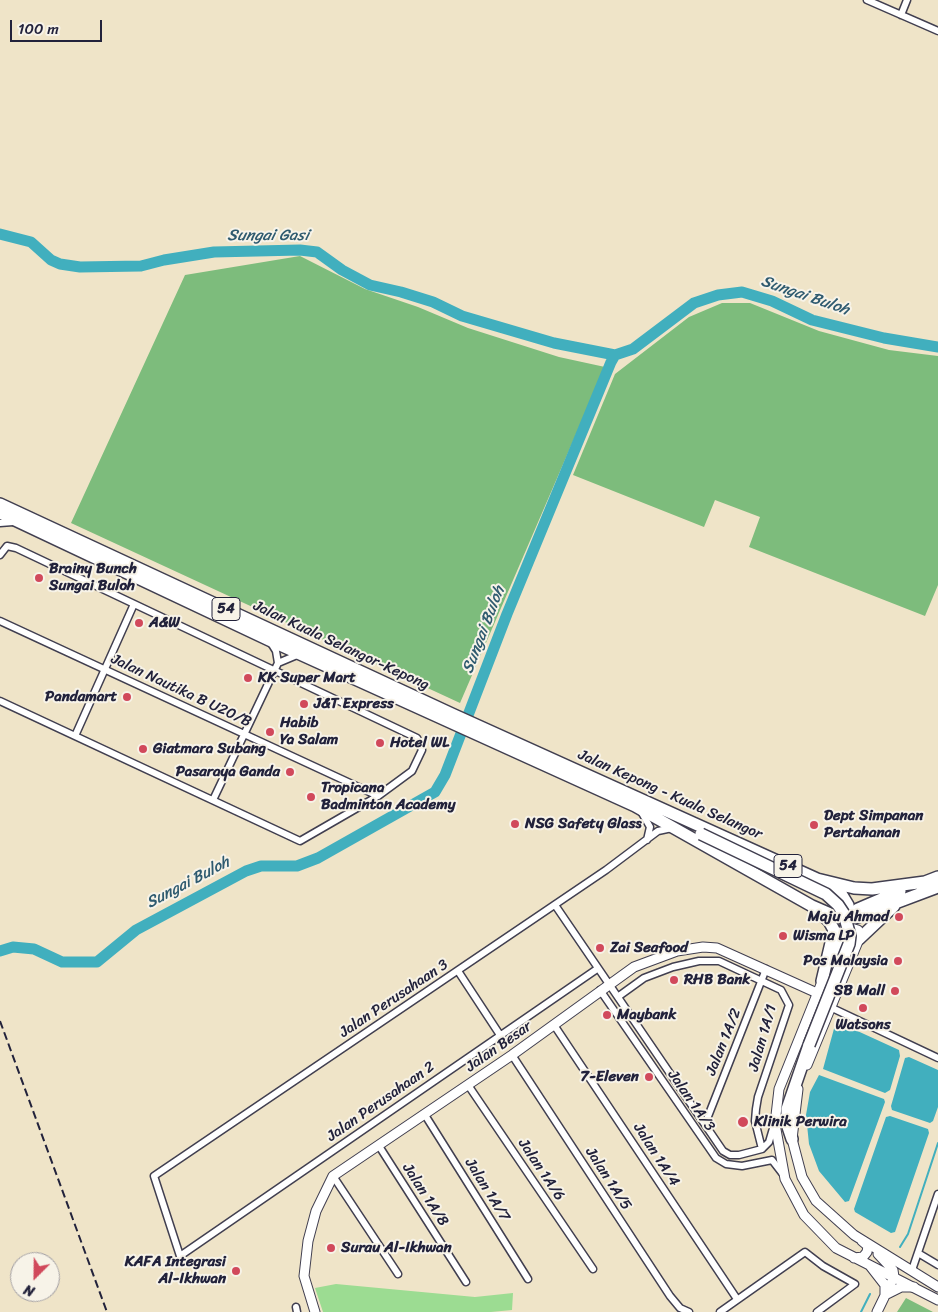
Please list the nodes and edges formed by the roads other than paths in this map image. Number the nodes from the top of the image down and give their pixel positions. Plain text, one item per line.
1 (867, 0) edge
2 (907, 0) edge
3 (900, 14) junction
4 (938, 31) edge
5 (0, 504) edge
6 (0, 513) edge
7 (19, 522) junction
8 (0, 523) edge
9 (0, 554) edge
10 (134, 604) junction
11 (0, 621) edge
12 (269, 640) junction
13 (301, 655) junction
14 (278, 663) junction
15 (105, 669) junction
16 (274, 670) junction
17 (0, 701) edge
18 (450, 718) junction
19 (473, 729) junction
20 (244, 734) junction
21 (75, 736) junction
22 (378, 796) junction
23 (213, 800) junction
24 (647, 801) junction
25 (635, 806) junction
26 (673, 827) junction
27 (646, 842) junction
28 (938, 877) edge
29 (818, 879) junction
30 (925, 882) junction
31 (938, 887) edge
32 (902, 900) junction
33 (555, 905) junction
34 (812, 906) junction
35 (835, 916) junction
36 (850, 918) junction
37 (859, 939) junction
38 (840, 940) junction
39 (597, 969) junction
40 (766, 969) junction
41 (458, 971) junction
42 (762, 981) junction
43 (822, 981) junction
44 (610, 983) junction
45 (600, 990) junction
46 (817, 993) junction
47 (619, 996) junction
48 (830, 1007) junction
49 (554, 1025) junction
50 (500, 1035) junction
51 (512, 1055) junction
52 (938, 1058) edge
53 (468, 1085) junction
54 (425, 1115) junction
55 (705, 1124) junction
56 (775, 1124) junction
57 (792, 1139) junction
58 (379, 1146) junction
59 (762, 1148) junction
60 (748, 1154) junction
61 (751, 1164) junction
62 (333, 1176) junction
63 (785, 1179) junction
64 (938, 1194) edge
65 (854, 1235) junction
66 (868, 1246) junction
67 (918, 1253) junction
68 (180, 1256) joint
69 (852, 1258) junction
70 (938, 1265) edge
71 (871, 1267) junction
72 (594, 1269) dead end
73 (912, 1270) junction
74 (398, 1274) dead end
75 (894, 1277) junction
76 (528, 1279) dead end
77 (466, 1282) dead end
78 (938, 1286) edge
79 (914, 1287) junction
80 (885, 1295) junction
81 (737, 1299) junction
82 (938, 1300) edge
83 (315, 1312) edge
84 (689, 1312) edge
85 (720, 1312) edge
86 (817, 1312) edge
87 (877, 1312) edge

1 - 3 street
2 - 3 street
3 - 4 street
5 - 18 highway, Jalan Kuala Selangor-Kepong / 54
6 - 7 highway, Jalan Kuala Selangor-Kepong / 54
7 - 8 street
7 - 12 highway, Jalan Kuala Selangor-Kepong / 54
9 - 10 street
10 - 15 street
10 - 16 street
11 - 15 street, Jalan Nautika B U20/B
12 - 13 highway, Jalan Kuala Selangor-Kepong / 54
12 - 14 street
13 - 14 street
13 - 18 highway, Jalan Kuala Selangor-Kepong / 54
14 - 16 street
15 - 20 street, Jalan Nautika B U20/B
15 - 21 street
16 - 20 street
16 - 22 street
17 - 21 street
18 - 19 highway, Jalan Kepong - Kuala Selangor / 54
19 - 24 highway, Jalan Kepong - Kuala Selangor / 54
19 - 25 highway, Jalan Kepong - Kuala Selangor / 54
20 - 22 street, Jalan Nautika B U20/B
20 - 23 street
21 - 23 street
22 - 23 street
24 - 29 highway, Jalan Kepong - Kuala Selangor / 54
24 - 57 highway, bridge
25 - 26 highway, Jalan Kepong - Kuala Selangor / 54
25 - 27 street
26 - 27 street, Jalan Perusahaan 3
26 - 34 highway, 54
27 - 33 street, Jalan Perusahaan 3
28 - 30 highway, Jalan Kepong - Kuala Selangor / 54
29 - 30 highway, Jalan Kepong - Kuala Selangor / 54
29 - 35 highway
30 - 36 highway
31 - 32 highway, 54
32 - 36 highway, 54
32 - 37 highway
33 - 39 street, Jalan 1A/3
33 - 41 street, Jalan Perusahaan 3
34 - 35 highway, 54
34 - 43 highway
35 - 36 highway, 54
36 - 38 highway
37 - 38 main road
37 - 48 main road
38 - 43 main road
39 - 44 street, Jalan 1A/3
39 - 50 street, Jalan Perusahaan 2
40 - 42 street, Jalan 1A/2
40 - 44 main road, Jalan Besar
40 - 46 main road, Jalan Besar
41 - 50 street
41 - 68 street, Jalan Perusahaan 3
42 - 47 street, Jalan 1A/1
42 - 55 street, Jalan 1A/2
42 - 59 street, Jalan 1A/1
43 - 46 main road
44 - 45 main road, Jalan Besar
44 - 47 street, Jalan 1A/3
45 - 49 main road, Jalan Besar
45 - 61 street, Jalan 1A/3
46 - 56 main road
47 - 55 street, Jalan 1A/3
48 - 52 street
48 - 57 main road
49 - 51 main road, Jalan Besar
49 - 81 street, Jalan 1A/4
50 - 68 street, Jalan Perusahaan 2
51 - 53 main road, Jalan Besar
51 - 84 street, Jalan 1A/5
53 - 54 main road, Jalan Besar
53 - 72 street, Jalan 1A/6
54 - 58 main road, Jalan Besar
54 - 76 street, Jalan 1A/7
55 - 60 street, Jalan 1A/3
56 - 59 street
56 - 63 main road
57 - 65 main road
58 - 62 main road, Jalan Besar
58 - 77 street, Jalan 1A/8
59 - 60 street
60 - 61 street
61 - 63 street, Jalan 1A/3
62 - 74 street
62 - 83 main road
63 - 69 main road
64 - 67 street
65 - 66 main road
65 - 73 main road
66 - 69 main road
66 - 75 main road
67 - 70 street
67 - 73 street
69 - 71 main road
71 - 75 main road
71 - 80 main road
73 - 78 main road
75 - 79 main road
75 - 80 main road
79 - 80 main road
79 - 82 main road
80 - 87 main road
81 - 85 street
81 - 86 street

